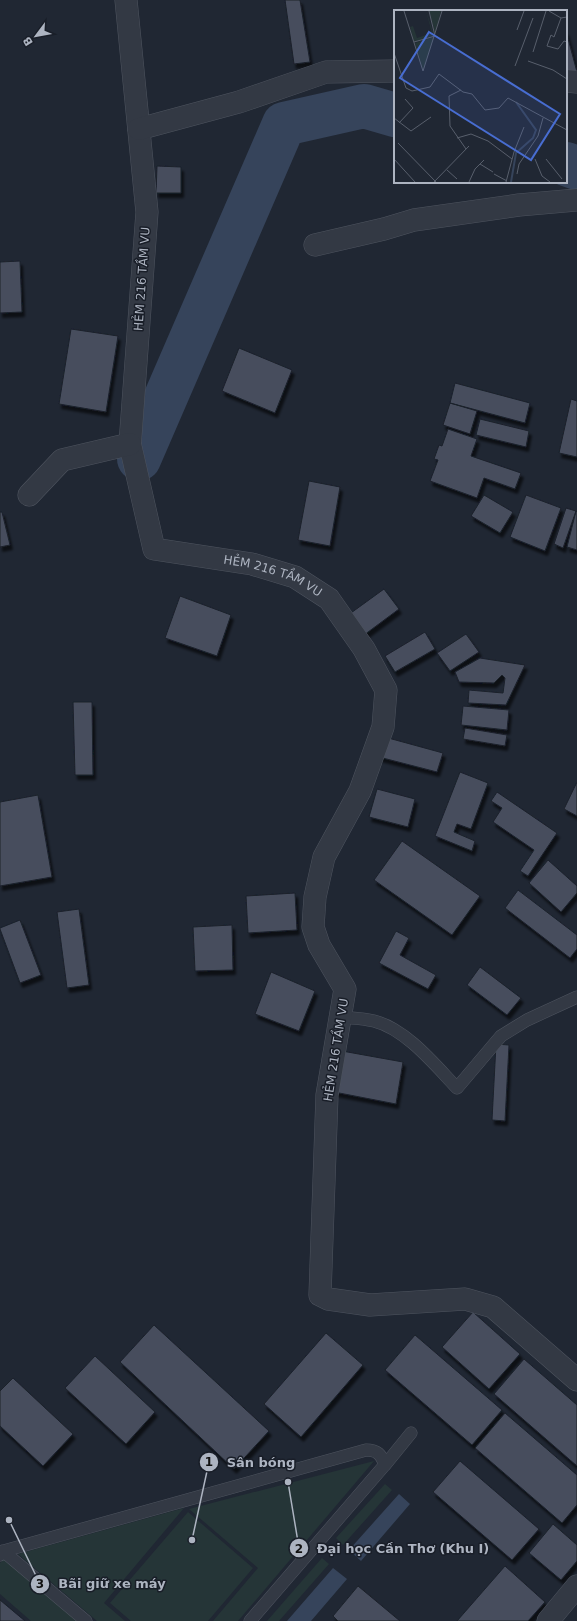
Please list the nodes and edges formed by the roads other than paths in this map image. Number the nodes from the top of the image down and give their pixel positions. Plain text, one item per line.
1 (126, 0) edge
2 (394, 72) edge
3 (567, 81) edge
4 (577, 82) edge
5 (139, 128) junction
6 (577, 200) edge
7 (315, 245) dead end
8 (130, 444) junction
9 (29, 495) dead end
10 (577, 997) edge
11 (340, 1017) junction
12 (577, 1380) edge
13 (411, 1433) dead end
14 (385, 1465) junction
15 (1, 1553) edge
16 (577, 1586) edge
17 (86, 1621) edge
18 (250, 1621) edge
19 (548, 1621) edge

1 - 5 street, HẺM 216 TẦM VU
2 - 5 street
3 - 4 street
5 - 8 street, HẺM 216 TẦM VU
6 - 7 street
8 - 9 street
8 - 11 street, HẺM 216 TẦM VU
10 - 11 lane
11 - 12 street, HẺM 216 TẦM VU
13 - 14 lane
14 - 15 lane
14 - 18 lane
15 - 17 lane
16 - 19 street

